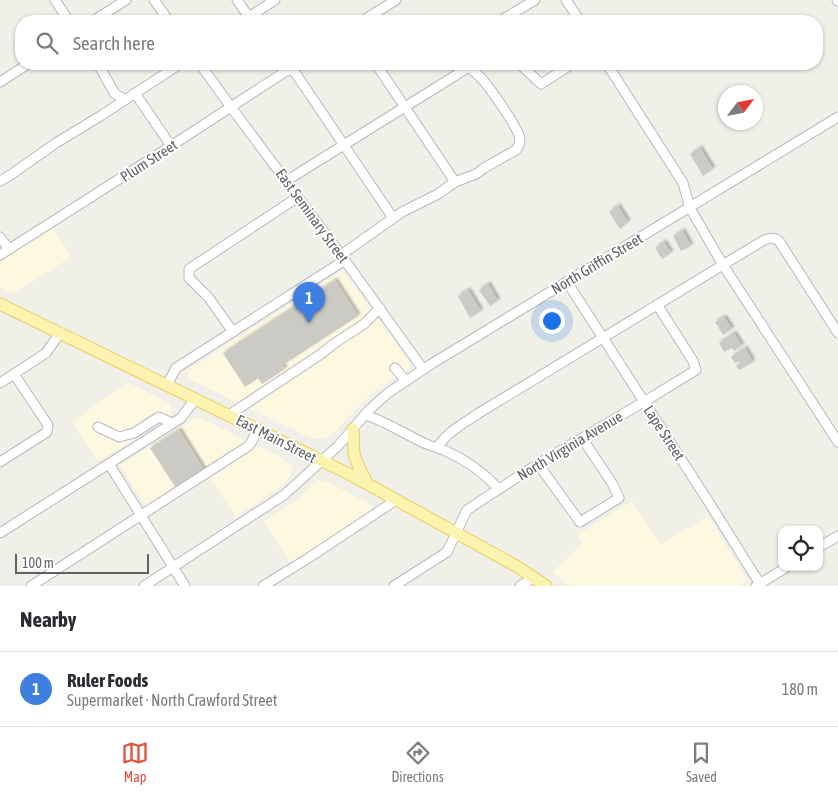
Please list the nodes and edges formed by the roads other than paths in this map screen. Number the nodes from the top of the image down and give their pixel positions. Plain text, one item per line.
1 (55, 0) edge
2 (126, 0) edge
3 (154, 0) edge
4 (237, 0) edge
5 (275, 0) edge
6 (396, 0) edge
7 (535, 0) edge
8 (566, 0) edge
9 (65, 15) edge
10 (103, 15) edge
11 (165, 15) edge
12 (247, 15) edge
13 (255, 15) edge
14 (372, 15) edge
15 (510, 15) edge
16 (576, 15) edge
17 (19, 70) edge
18 (101, 70) edge
19 (171, 70) edge
20 (204, 70) edge
21 (283, 70) edge
22 (293, 70) edge
23 (380, 70) edge
24 (460, 70) edge
25 (472, 70) edge
26 (526, 70) edge
27 (563, 70) edge
28 (611, 70) edge
29 (0, 82) edge
30 (135, 93) junction
31 (124, 100) junction
32 (231, 107) junction
33 (404, 107) junction
34 (838, 117) edge
35 (344, 144) junction
36 (172, 146) junction
37 (0, 181) edge
38 (286, 181) junction
39 (455, 182) junction
40 (298, 197) junction
41 (690, 208) junction
42 (393, 218) junction
43 (0, 237) edge
44 (9, 249) junction
45 (0, 255) edge
46 (343, 257) junction
47 (723, 265) junction
48 (567, 282) junction
49 (0, 304) edge
50 (658, 306) junction
51 (380, 308) junction
52 (233, 332) junction
53 (60, 333) junction
54 (838, 333) edge
55 (603, 339) junction
56 (395, 368) dead end
57 (424, 370) junction
58 (14, 374) junction
59 (406, 381) junction
60 (0, 383) edge
61 (167, 385) junction
62 (195, 399) junction
63 (644, 401) junction
64 (229, 415) junction
65 (364, 415) junction
66 (172, 423) junction
67 (98, 427) dead end
68 (353, 429) junction
69 (258, 430) junction
70 (582, 438) junction
71 (838, 442) edge
72 (438, 448) junction
73 (321, 461) junction
74 (0, 462) edge
75 (109, 464) junction
76 (538, 464) junction
77 (367, 483) junction
78 (499, 489) junction
79 (396, 500) junction
80 (141, 515) junction
81 (0, 533) edge
82 (456, 533) junction
83 (838, 536) edge
84 (823, 545) edge
85 (173, 567) junction
86 (781, 571) edge
87 (534, 577) junction
88 (758, 585) edge
89 (31, 586) edge
90 (144, 586) edge
91 (186, 586) edge
92 (263, 586) edge
93 (394, 586) edge
94 (520, 586) edge
95 (546, 586) edge

1 - 9 street
2 - 10 street
3 - 11 street
4 - 12 street
5 - 13 street
6 - 14 street
7 - 15 street
8 - 16 street
17 - 29 street
18 - 31 street
19 - 30 street
20 - 32 street, East Seminary Street
21 - 32 street, Plum Street
22 - 35 street
23 - 33 street
24 - 33 street
25 - 39 street
26 - 27 street
28 - 41 street
30 - 31 street
30 - 36 street
31 - 37 street
32 - 36 street, Plum Street
32 - 38 street, East Seminary Street
33 - 35 street
33 - 39 street
34 - 41 street, North Griffin Street
35 - 38 street
35 - 42 street
36 - 44 street, Plum Street
38 - 40 street, East Seminary Street
39 - 42 street
40 - 46 street, East Seminary Street
40 - 52 street
41 - 47 street
41 - 48 street, North Griffin Street
42 - 46 street
43 - 44 street
44 - 45 street, Plum Street
46 - 51 street, East Seminary Street
46 - 52 street
47 - 50 street
47 - 54 street
47 - 71 street
48 - 55 street, Lape Street
48 - 57 street, North Griffin Street
49 - 53 main road, East Main Street
50 - 55 street
50 - 63 street, North Virginia Avenue
51 - 57 street, East Seminary Street
51 - 64 street
52 - 61 street
53 - 58 street
53 - 61 main road, East Main Street
55 - 63 street, Lape Street
55 - 72 street
56 - 59 street
57 - 59 street, North Griffin Street
58 - 60 street
58 - 74 street
59 - 65 street, North Griffin Street
61 - 62 main road, East Main Street
62 - 64 main road, East Main Street
62 - 66 street
63 - 70 street, North Virginia Avenue
63 - 88 street, Lape Street
64 - 69 main road, East Main Street
65 - 68 street, North Griffin Street
65 - 72 street
66 - 67 street
66 - 75 street
68 - 73 street, North Griffin Street
68 - 77 main road
69 - 73 main road, East Main Street
69 - 80 street
70 - 76 street, North Virginia Avenue
70 - 76 street
72 - 78 street
73 - 77 main road, East Main Street
73 - 85 street, North Griffin Street
75 - 80 street
75 - 81 street
76 - 78 street, North Virginia Avenue
77 - 79 main road, East Main Street
78 - 82 street, North Virginia Avenue
79 - 82 main road, East Main Street
79 - 92 street
80 - 85 street
80 - 89 street
82 - 87 main road, East Main Street
82 - 93 street, North Virginia Avenue
83 - 84 street
85 - 90 street, North Griffin Street
85 - 91 street
86 - 88 street
87 - 94 street
87 - 95 main road, East Main Street

